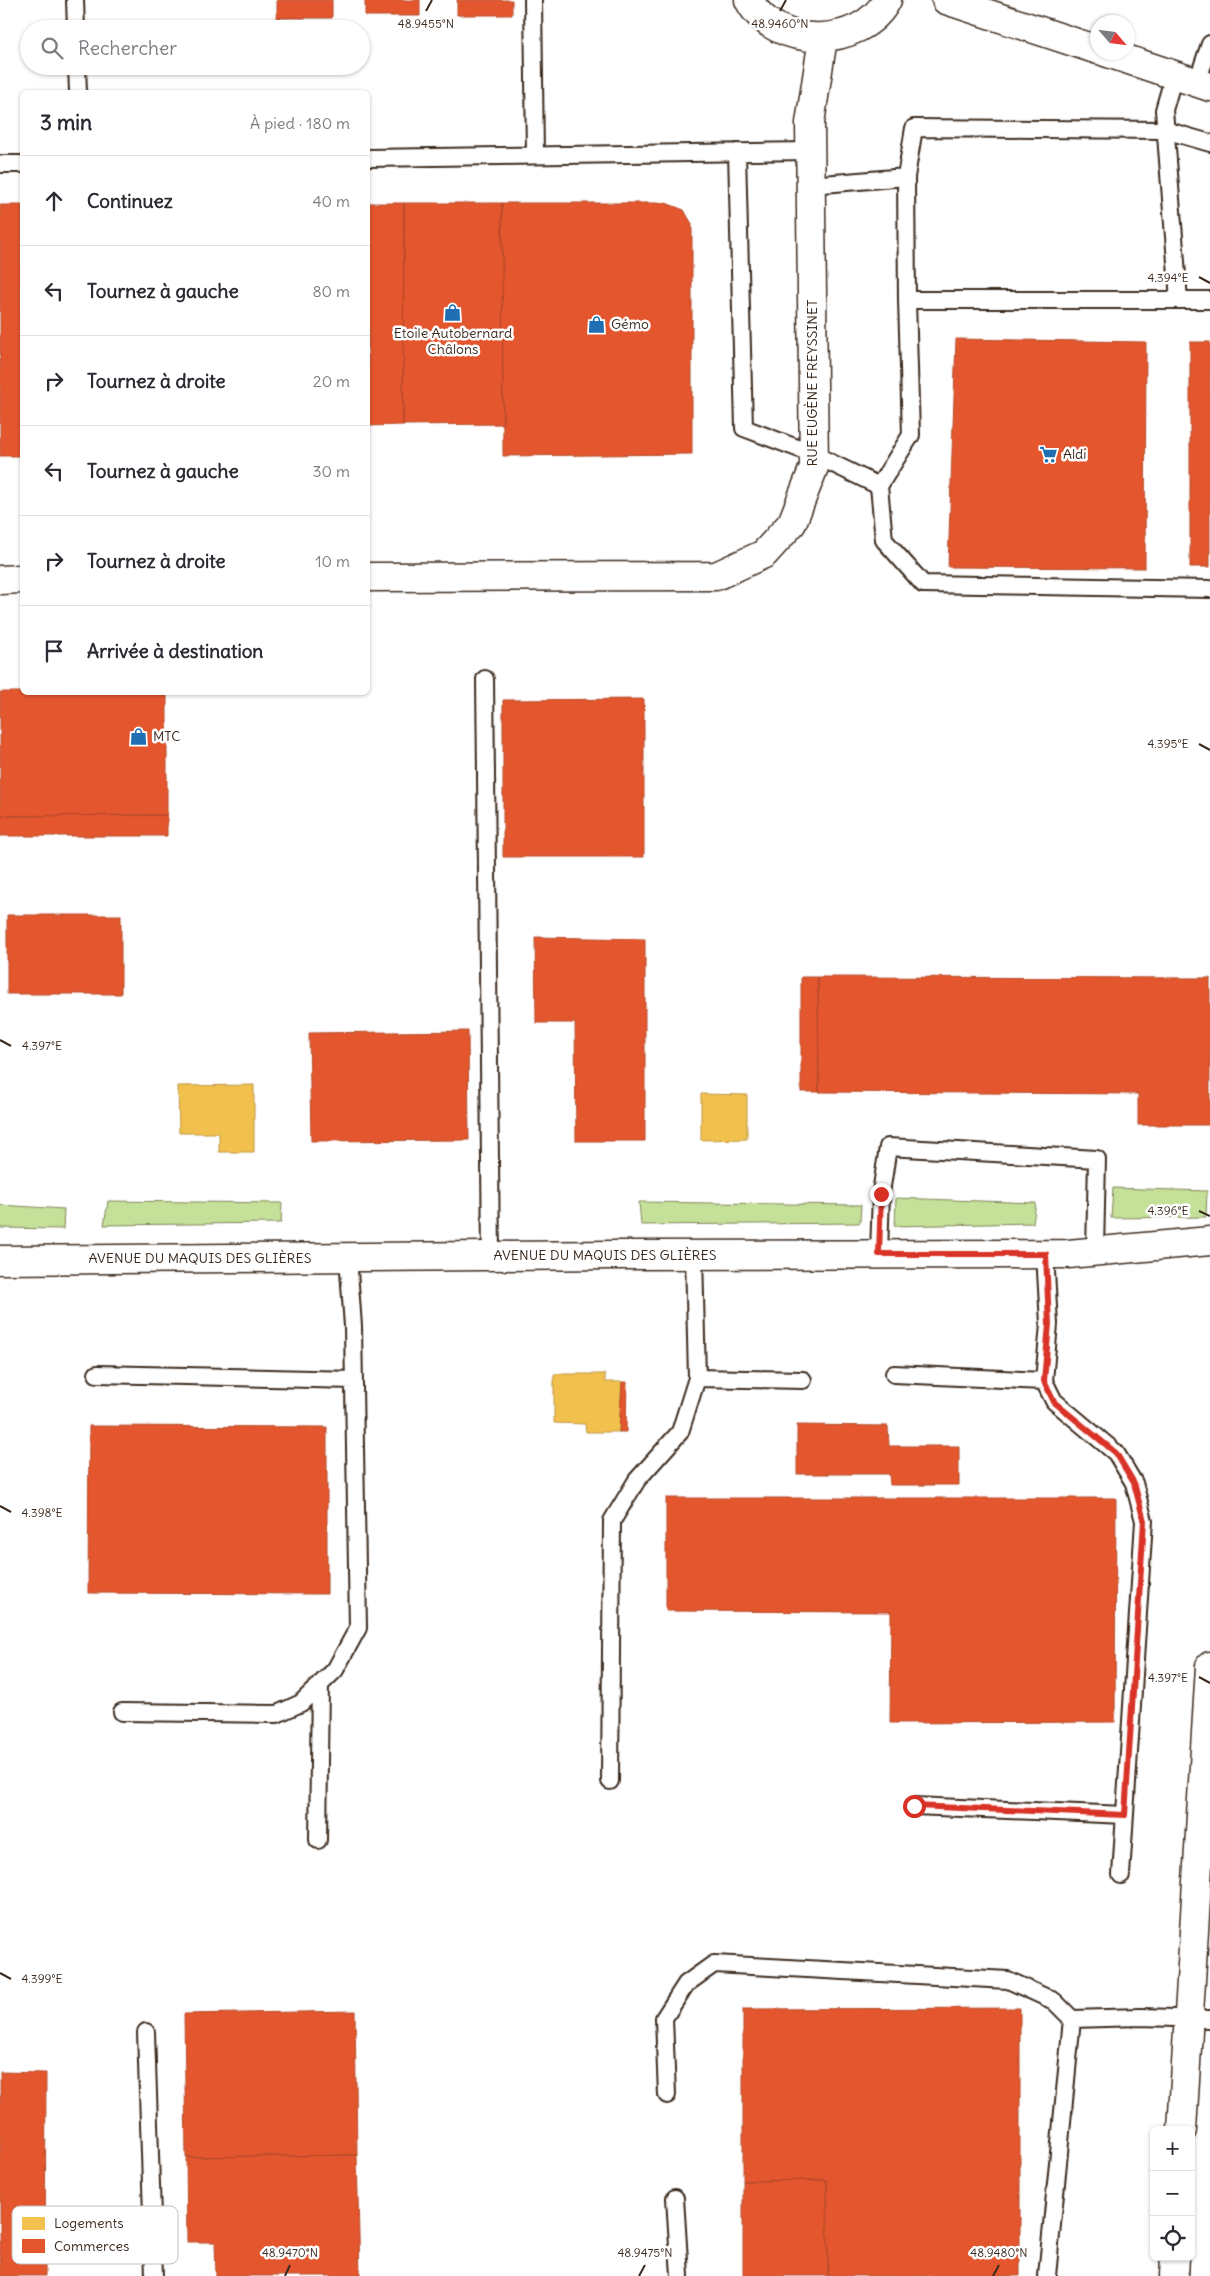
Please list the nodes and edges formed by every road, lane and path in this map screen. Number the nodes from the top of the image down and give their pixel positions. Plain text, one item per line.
1 (76, 0) edge
2 (533, 0) edge
3 (749, 0) edge
4 (887, 0) edge
5 (946, 0) edge
6 (76, 20) edge
7 (823, 38) junction
8 (1210, 44) edge
9 (1090, 47) edge
10 (1130, 60) edge
11 (77, 75) edge
12 (1194, 81) edge
13 (78, 90) edge
14 (1165, 130) junction
15 (1210, 143) edge
16 (810, 151) junction
17 (738, 152) junction
18 (535, 155) junction
19 (370, 158) edge
20 (0, 164) edge
21 (20, 164) edge
22 (906, 177) junction
23 (811, 185) junction
24 (907, 300) junction
25 (1179, 300) junction
26 (1210, 300) edge
27 (813, 454) junction
28 (879, 486) junction
29 (370, 577) edge
30 (20, 579) edge
31 (0, 580) edge
32 (1210, 589) edge
33 (485, 679) dead end
34 (1210, 1242) edge
35 (1095, 1252) junction
36 (879, 1254) junction
37 (1046, 1254) junction
38 (694, 1255) junction
39 (491, 1256) junction
40 (348, 1257) junction
41 (0, 1260) edge
42 (98, 1374) dead end
43 (894, 1374) dead end
44 (697, 1378) junction
45 (354, 1380) junction
46 (803, 1380) dead end
47 (1044, 1381) junction
48 (1210, 1666) edge
49 (320, 1684) junction
50 (122, 1712) dead end
51 (610, 1781) dead end
52 (914, 1806) dead end
53 (1125, 1815) junction
54 (318, 1840) dead end
55 (1121, 1875) dead end
56 (1200, 2018) edge
57 (1072, 2019) junction
58 (146, 2032) dead end
59 (667, 2095) dead end
60 (1183, 2126) edge
61 (675, 2198) dead end
62 (152, 2206) edge
63 (1175, 2261) edge
64 (680, 2276) edge
65 (1047, 2276) edge
66 (1174, 2276) edge

1 - 6 lane
2 - 18 lane
3 - 7 street
4 - 7 street
5 - 9 street
7 - 16 street, RUE EUGÈNE FREYSSINET
8 - 12 lane
10 - 12 street
11 - 13 lane
12 - 14 lane
14 - 15 lane
14 - 22 lane
14 - 25 lane
16 - 17 lane
16 - 23 street, RUE EUGÈNE FREYSSINET
17 - 18 lane
17 - 27 lane
18 - 19 lane
20 - 21 lane
22 - 23 lane
22 - 24 lane
23 - 27 street, RUE EUGÈNE FREYSSINET
24 - 25 lane
24 - 28 lane
25 - 26 lane
27 - 28 lane
27 - 29 street, RUE EUGÈNE FREYSSINET
28 - 32 lane
30 - 31 street
33 - 39 lane
34 - 35 street, AVENUE DU MAQUIS DES GLIÈRES
35 - 36 lane
35 - 37 street, AVENUE DU MAQUIS DES GLIÈRES
36 - 37 street, AVENUE DU MAQUIS DES GLIÈRES
36 - 38 street, AVENUE DU MAQUIS DES GLIÈRES
37 - 47 lane
38 - 39 street, AVENUE DU MAQUIS DES GLIÈRES
38 - 44 lane
39 - 40 street, AVENUE DU MAQUIS DES GLIÈRES
40 - 41 street, AVENUE DU MAQUIS DES GLIÈRES
40 - 45 lane
42 - 45 lane
43 - 47 lane
44 - 46 lane
44 - 51 lane
45 - 49 lane
47 - 53 lane
48 - 56 street
49 - 50 lane
49 - 54 lane
52 - 53 lane
53 - 55 lane
56 - 57 lane
56 - 60 street
57 - 59 lane
57 - 65 lane
58 - 62 lane
61 - 64 lane
63 - 66 street

